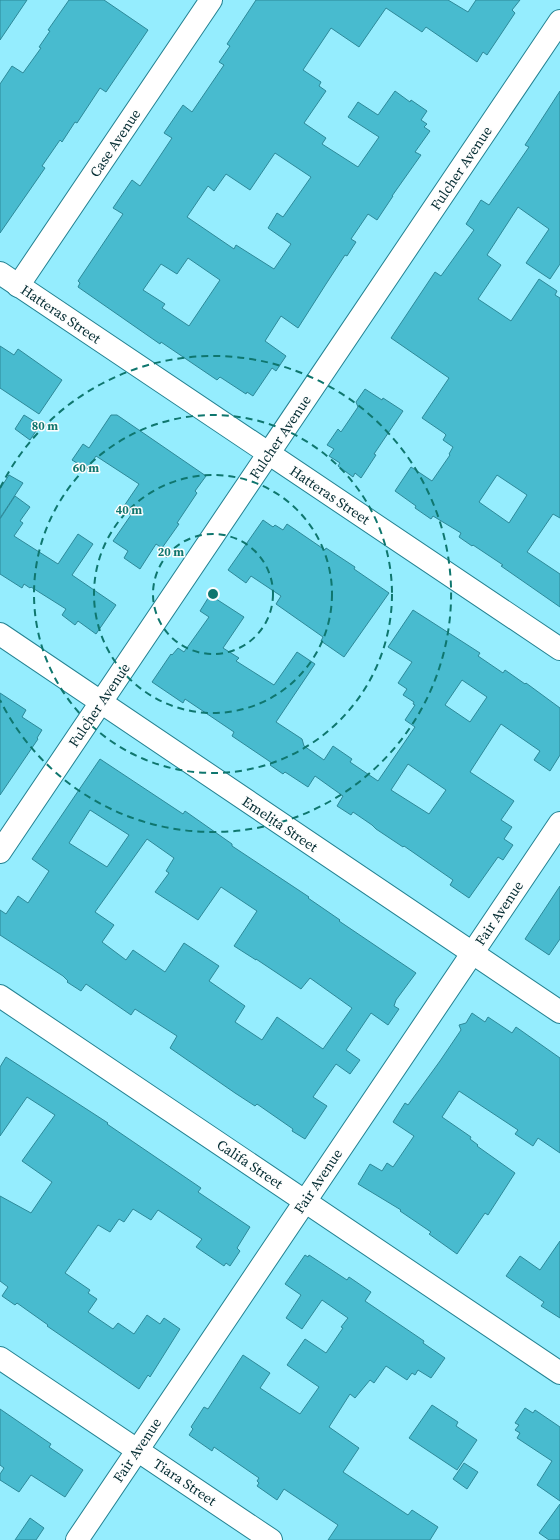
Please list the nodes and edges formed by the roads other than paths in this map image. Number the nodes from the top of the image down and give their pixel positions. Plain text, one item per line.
1 (211, 0) edge
2 (560, 21) edge
3 (0, 273) edge
4 (18, 286) junction
5 (268, 454) junction
6 (0, 634) edge
7 (560, 649) edge
8 (101, 702) junction
9 (560, 823) edge
10 (0, 852) edge
11 (472, 953) junction
12 (0, 996) edge
13 (560, 1012) edge
14 (305, 1201) junction
15 (0, 1358) edge
16 (560, 1373) edge
17 (137, 1450) junction
18 (77, 1540) edge
19 (271, 1540) edge

1 - 4 street, Case Avenue
2 - 5 street, Fulcher Avenue
3 - 4 street, Hatteras Street
4 - 5 street, Hatteras Street
5 - 7 street, Hatteras Street
5 - 8 street, Fulcher Avenue
6 - 8 street, Emelita Street
8 - 10 street, Fulcher Avenue
8 - 11 street, Emelita Street
9 - 11 street, Fair Avenue
11 - 13 street, Emelita Street
11 - 14 street, Fair Avenue
12 - 14 street, Califa Street
14 - 16 street, Califa Street
14 - 17 street, Fair Avenue
15 - 17 street, Tiara Street
17 - 18 street, Fair Avenue
17 - 19 street, Tiara Street

